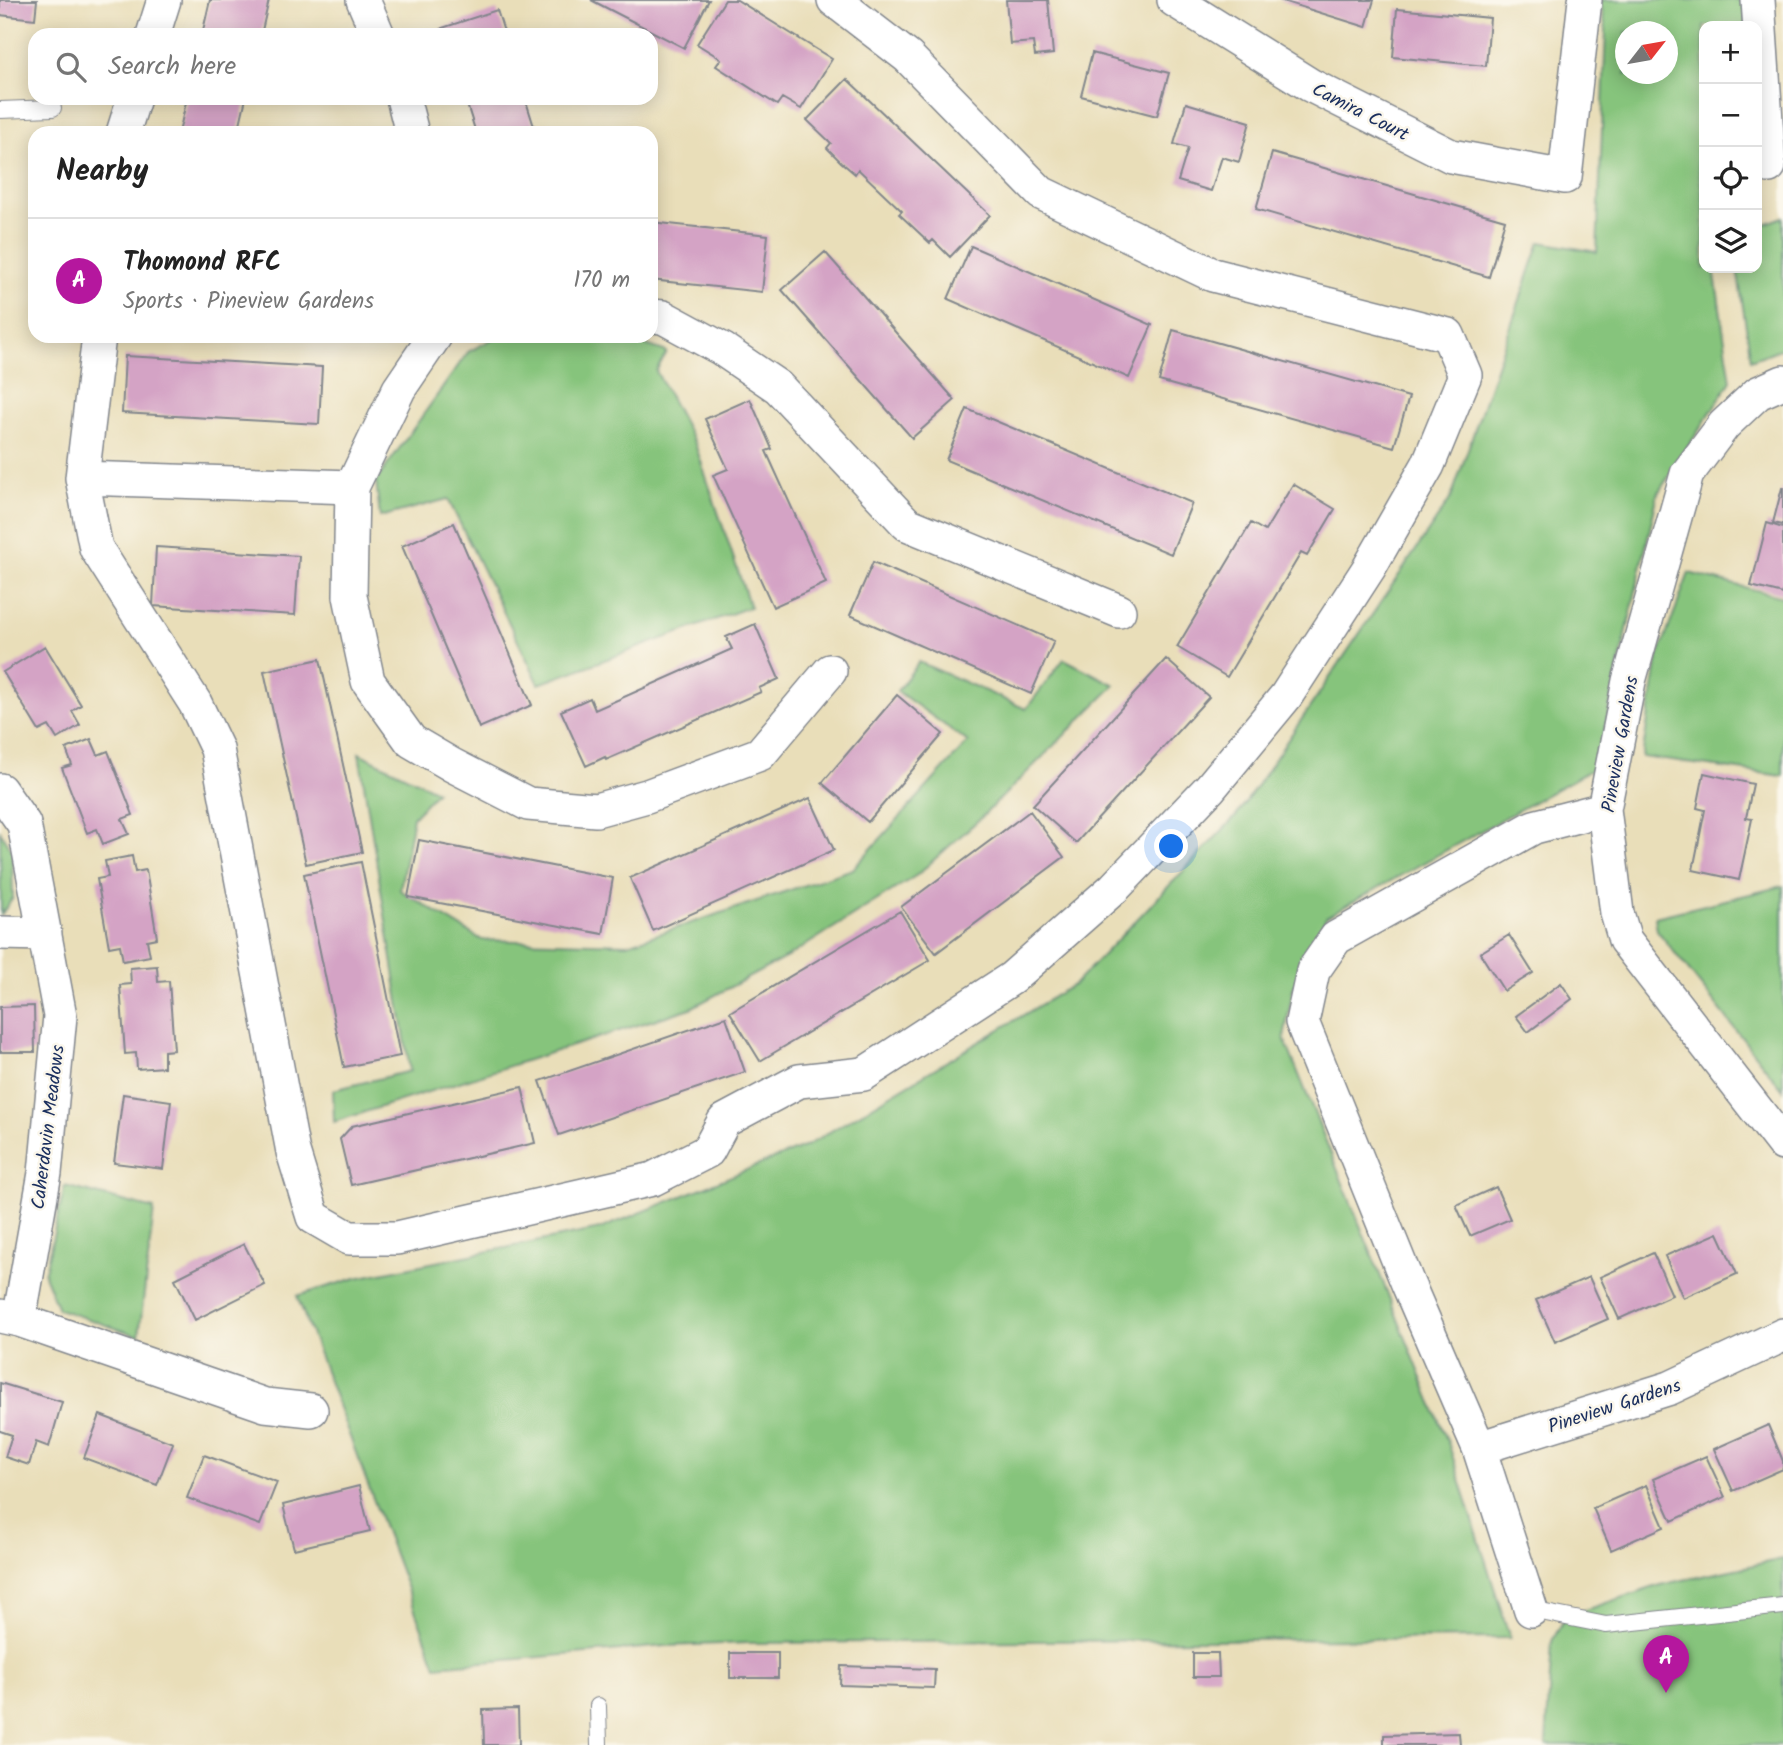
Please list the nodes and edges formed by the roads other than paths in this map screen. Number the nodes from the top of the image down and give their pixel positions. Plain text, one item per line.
1 (164, 0) edge
2 (363, 0) edge
3 (834, 0) edge
4 (1174, 0) edge
5 (1585, 0) edge
6 (1758, 0) edge
7 (155, 28) edge
8 (374, 28) edge
9 (132, 105) edge
10 (405, 105) edge
11 (53, 108) dead end
12 (0, 110) edge
13 (126, 126) edge
14 (410, 126) edge
15 (1769, 166) dead end
16 (658, 317) edge
17 (98, 343) edge
18 (430, 343) edge
19 (1783, 382) edge
20 (82, 478) junction
21 (352, 487) junction
22 (1119, 611) dead end
23 (830, 671) dead end
24 (0, 790) edge
25 (1604, 809) junction
26 (0, 933) edge
27 (45, 934) junction
28 (1783, 1143) edge
29 (9, 1318) edge
30 (1783, 1335) edge
31 (311, 1410) dead end
32 (1479, 1448) junction
33 (1783, 1606) edge
34 (1531, 1609) joint
35 (598, 1706) dead end
36 (599, 1745) edge

1 - 7 street
2 - 8 street
3 - 20 street
4 - 5 street, Camira Court
6 - 15 street
9 - 13 street
10 - 14 street
11 - 12 lane
16 - 22 street
17 - 20 street
18 - 21 street
19 - 25 street, Pineview Gardens
20 - 21 street
21 - 23 street
24 - 27 street, Caherdavin Meadows
25 - 28 street, Pineview Gardens
25 - 32 street
26 - 27 street
27 - 29 street, Caherdavin Meadows
29 - 31 street, Caherdavin Meadows
30 - 32 street, Pineview Gardens
32 - 34 street
33 - 34 lane
35 - 36 lane

